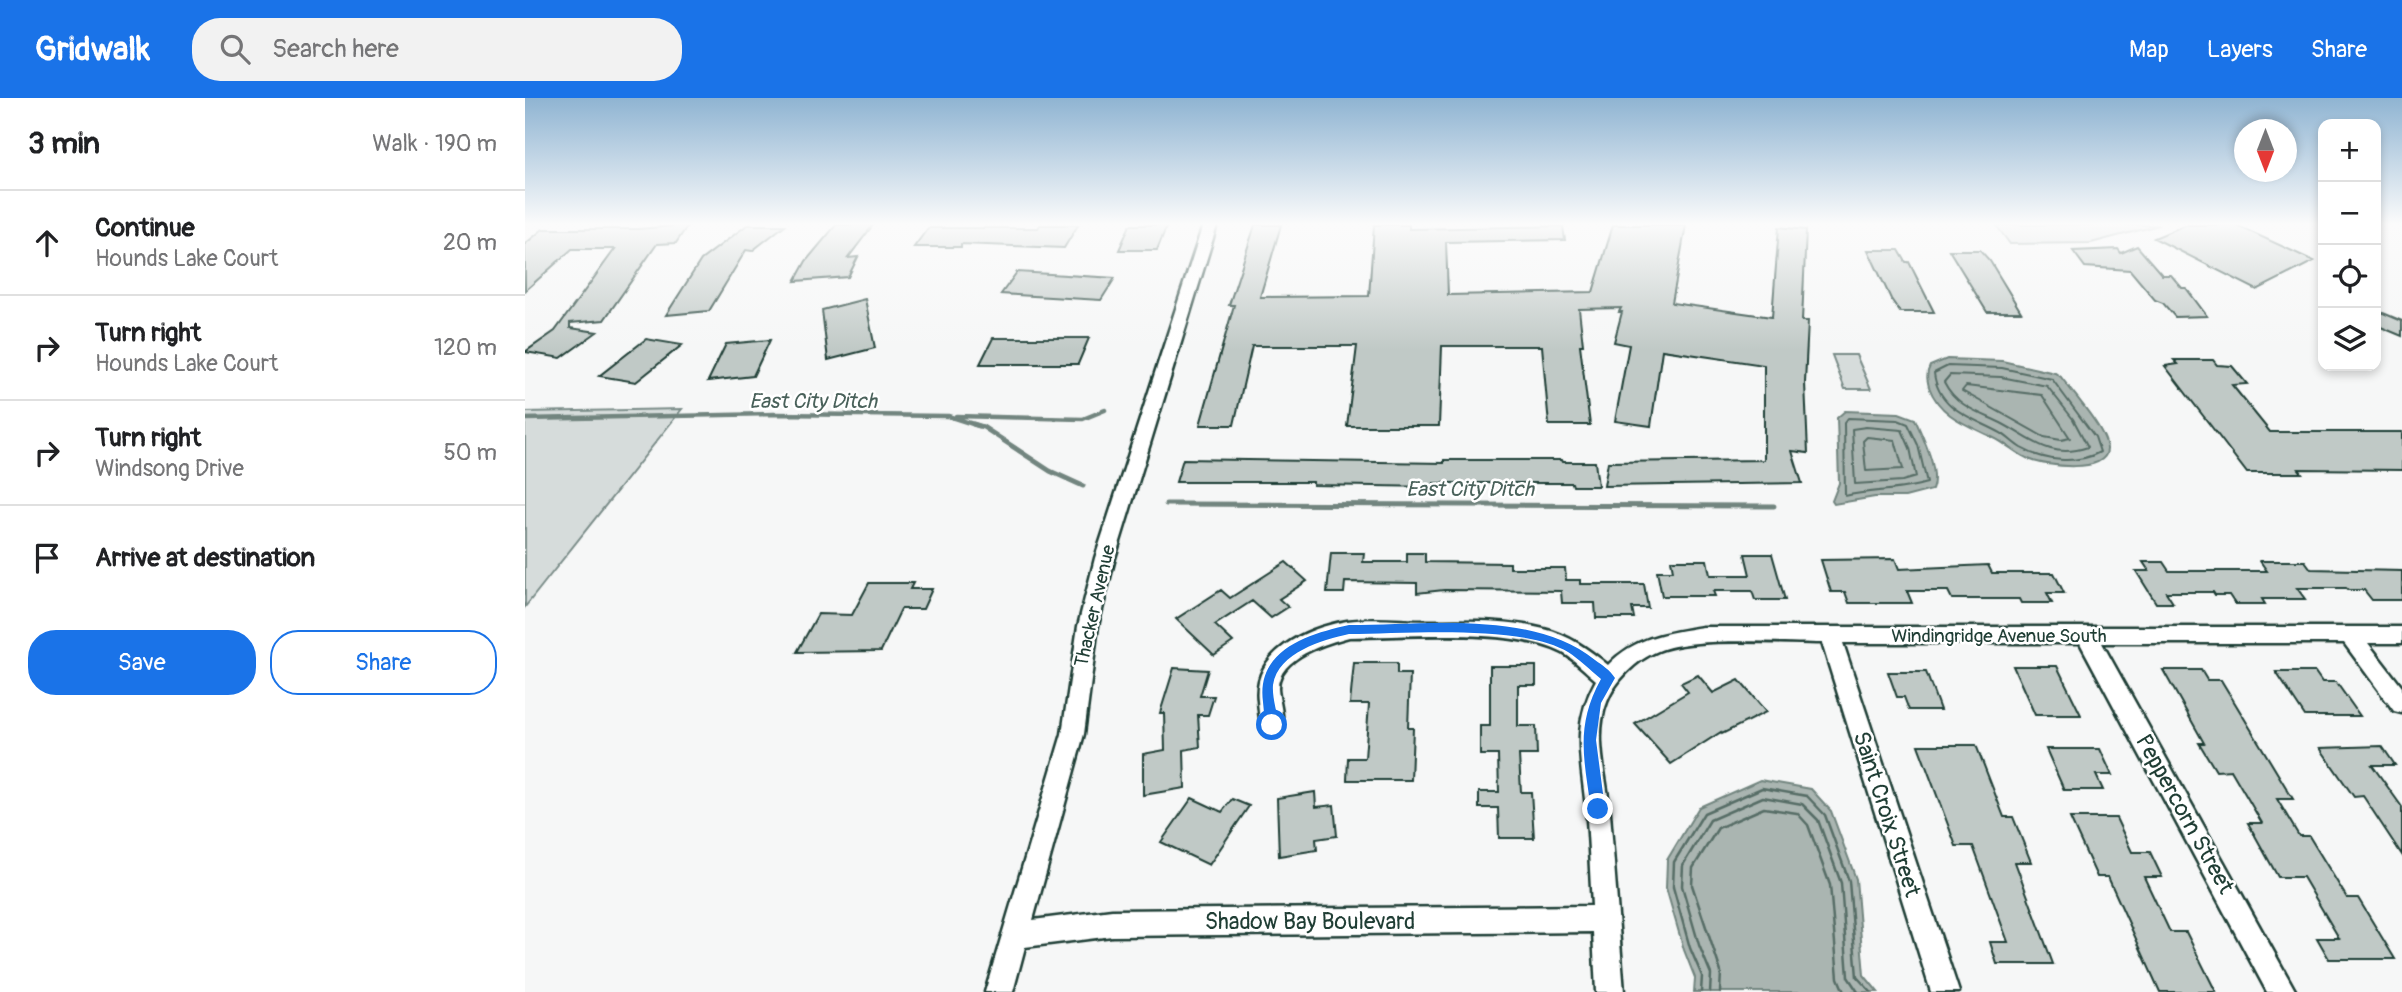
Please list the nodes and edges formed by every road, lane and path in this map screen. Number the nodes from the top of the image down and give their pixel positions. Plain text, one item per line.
1 (1197, 267) edge
2 (2350, 635) junction
3 (2402, 635) edge
4 (2087, 636) junction
5 (1830, 637) junction
6 (1609, 678) junction
7 (2402, 704) edge
8 (1272, 725) dead end
9 (1606, 919) junction
10 (1015, 934) junction
11 (999, 992) edge
12 (1611, 992) edge
13 (1945, 992) edge
14 (2282, 992) edge

1 - 10 street, Thacker Avenue
2 - 3 street, Windingridge Avenue South
2 - 4 street, Windingridge Avenue South
2 - 7 street
4 - 5 street, Windingridge Avenue South
4 - 14 street, Peppercorn Street
5 - 6 street, Windingridge Avenue South
5 - 13 street, Saint Croix Street
6 - 8 street
6 - 9 street
9 - 10 street, Shadow Bay Boulevard
9 - 12 street
10 - 11 street, Thacker Avenue

